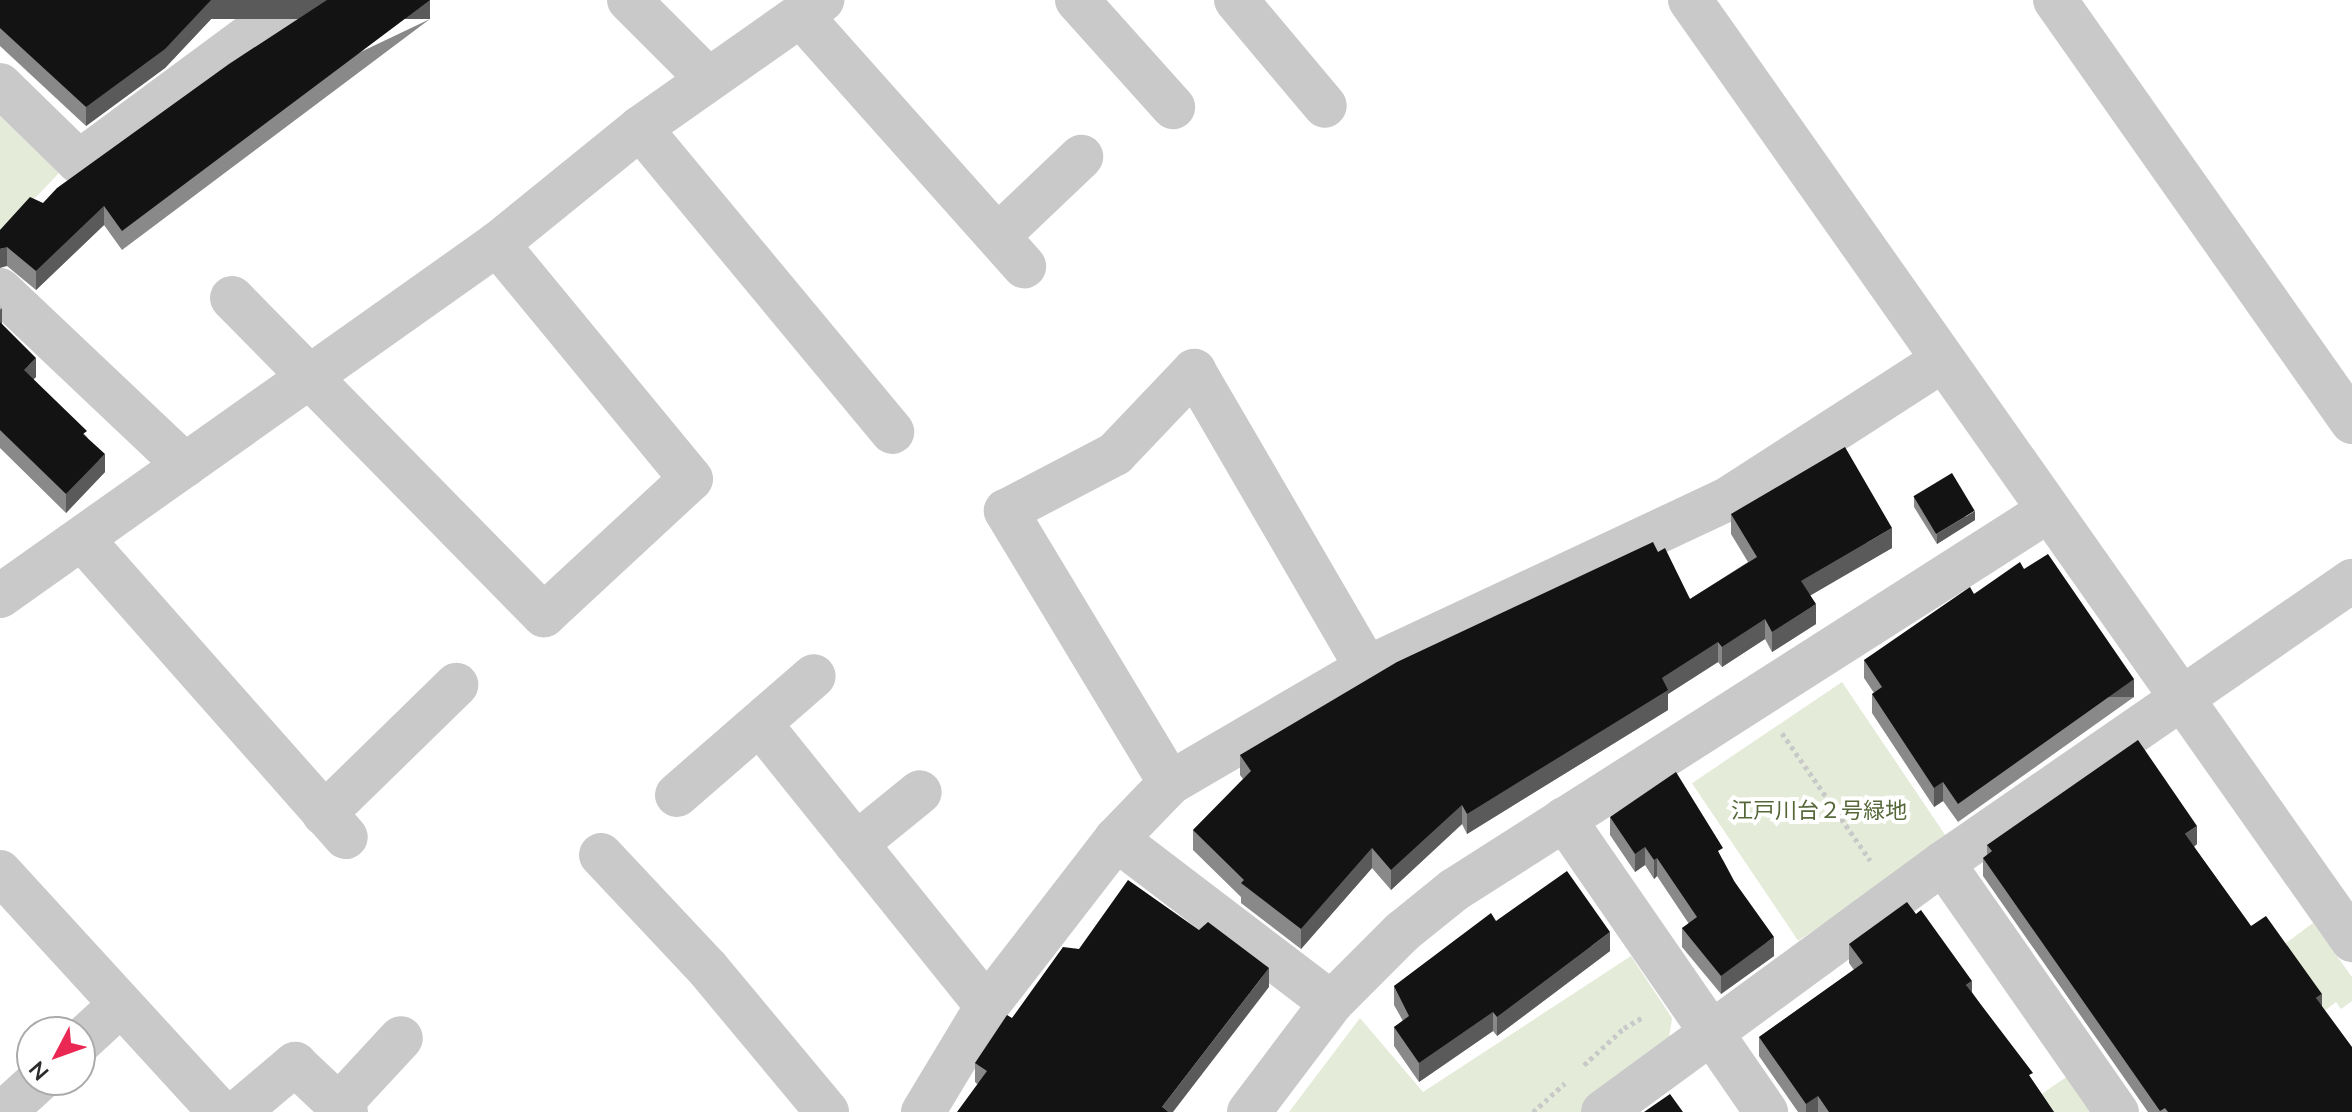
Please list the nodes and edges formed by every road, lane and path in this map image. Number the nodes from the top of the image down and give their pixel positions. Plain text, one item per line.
1 (629, 0) edge
2 (1077, 0) edge
3 (1236, 0) edge
4 (1690, 0) edge
5 (2055, 0) edge
6 (282, 4) edge
7 (812, 8) edge
8 (707, 78) junction
9 (0, 85) edge
10 (1325, 106) dead end
11 (1173, 107) dead end
12 (640, 128) junction
13 (1081, 157) dead end
14 (497, 244) junction
15 (0, 290) edge
16 (232, 298) dead end
17 (1942, 361) junction
18 (310, 376) junction
19 (2352, 422) edge
20 (892, 432) dead end
21 (185, 465) junction
22 (2048, 511) junction
23 (82, 539) junction
24 (2352, 581) edge
25 (0, 596) edge
26 (1367, 668) junction
27 (814, 676) dead end
28 (456, 685) dead end
29 (2183, 697) junction
30 (1772, 719) dead end
31 (760, 724) junction
32 (1170, 783) junction
33 (920, 792) dead end
34 (677, 795) dead end
35 (1564, 819) junction
36 (1116, 839) junction
37 (856, 844) junction
38 (601, 855) dead end
39 (1943, 863) junction
40 (0, 872) edge
41 (1896, 897) junction
42 (2352, 940) edge
43 (1331, 1003) junction
44 (119, 1006) junction
45 (987, 1006) junction
46 (96, 1027) edge
47 (1709, 1031) junction
48 (401, 1038) dead end
49 (22, 1096) edge
50 (342, 1109) edge
51 (4, 1112) edge
52 (220, 1112) edge
53 (238, 1112) edge
54 (827, 1112) edge
55 (923, 1112) edge
56 (1249, 1112) edge
57 (1603, 1112) edge
58 (1766, 1112) edge
59 (2117, 1112) edge

1 - 8 street
2 - 11 street
3 - 10 street
4 - 17 street
5 - 19 street
6 - 9 street
7 - 8 street
7 - 13 street
8 - 12 street
12 - 14 street
12 - 20 street
14 - 18 street
14 - 18 street
15 - 21 street
16 - 18 street
17 - 22 street
17 - 26 street
18 - 21 street
21 - 23 street
22 - 29 street
22 - 35 street
23 - 25 street
23 - 28 street
24 - 29 street
26 - 32 street
26 - 32 street
27 - 31 street
29 - 39 street
29 - 42 street
30 - 41 path
31 - 34 street
31 - 37 street
32 - 36 street
33 - 37 street
35 - 43 street
35 - 47 street
36 - 43 street
36 - 45 street
37 - 45 street
38 - 54 street
39 - 41 street
39 - 59 street
40 - 44 street
41 - 47 street
43 - 56 street
44 - 46 street
44 - 52 street
45 - 55 street
47 - 57 street
47 - 58 street
48 - 50 street
49 - 51 street
50 - 53 street

